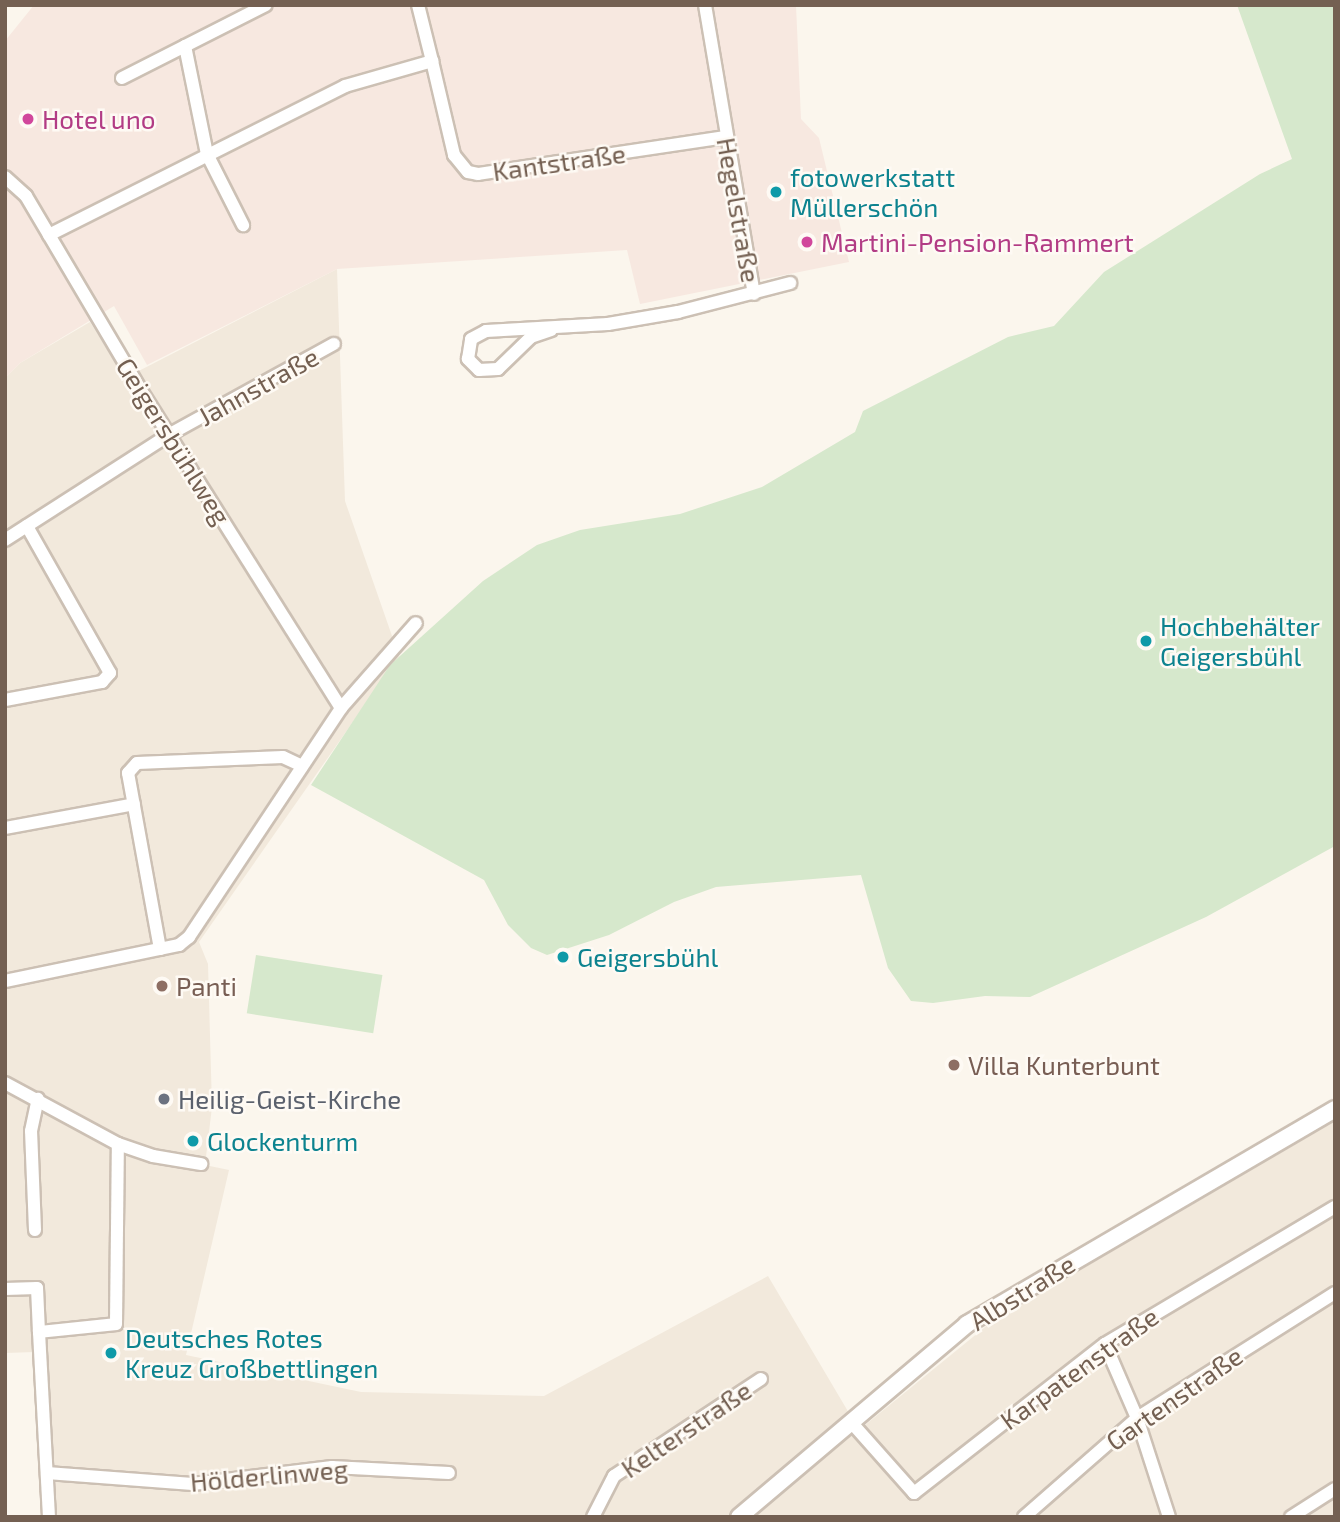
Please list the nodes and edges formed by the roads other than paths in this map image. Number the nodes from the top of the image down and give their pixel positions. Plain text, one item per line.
1 (266, 5) edge
2 (418, 5) edge
3 (705, 5) edge
4 (185, 46) junction
5 (432, 61) junction
6 (122, 78) dead end
7 (726, 137) junction
8 (207, 154) junction
9 (5, 177) edge
10 (243, 225) dead end
11 (49, 235) junction
12 (790, 283) dead end
13 (754, 294) junction
14 (551, 330) junction
15 (334, 344) dead end
16 (170, 434) junction
17 (27, 526) junction
18 (5, 540) edge
19 (416, 623) dead end
20 (5, 700) edge
21 (341, 708) junction
22 (302, 765) junction
23 (134, 804) junction
24 (5, 828) edge
25 (160, 949) junction
26 (5, 981) edge
27 (5, 1083) edge
28 (38, 1099) junction
29 (1335, 1109) edge
30 (118, 1144) junction
31 (201, 1164) dead end
32 (1335, 1207) edge
33 (35, 1230) dead end
34 (5, 1289) edge
35 (1335, 1293) edge
36 (39, 1332) junction
37 (1105, 1344) junction
38 (761, 1378) dead end
39 (1137, 1418) junction
40 (851, 1422) junction
41 (47, 1473) junction
42 (449, 1473) dead end
43 (1335, 1489) edge
44 (49, 1517) edge
45 (593, 1517) edge
46 (739, 1517) edge
47 (1024, 1517) edge
48 (1169, 1517) edge
49 (1291, 1517) edge

1 - 4 street
2 - 5 street
3 - 7 street, Hegelstraße
4 - 6 street
4 - 8 street
5 - 7 street, Kantstraße
5 - 8 street
7 - 13 street, Hegelstraße
8 - 10 street
8 - 11 street
9 - 11 street, Geigersbühlweg
11 - 16 street, Geigersbühlweg
12 - 13 street
13 - 14 street, Hegelstraße
14 - 14 street, Hegelstraße
15 - 16 street, Jahnstraße
16 - 17 street, Jahnstraße
16 - 21 street, Geigersbühlweg
17 - 18 street, Jahnstraße
17 - 20 street
19 - 21 street
21 - 22 street
22 - 23 street
22 - 25 street
23 - 24 street
23 - 25 street
25 - 26 street
27 - 28 street
28 - 30 street
28 - 33 street
29 - 40 street, Albstraße
30 - 31 street
30 - 36 street
32 - 37 street, Karpatenstraße
34 - 36 street
35 - 39 street, Gartenstraße
36 - 41 street
37 - 39 street
37 - 40 street, Karpatenstraße
38 - 45 street, Kelterstraße
39 - 47 street, Gartenstraße
39 - 48 street
40 - 46 street, Albstraße
41 - 42 street, Hölderlinweg
41 - 44 street
43 - 49 street

